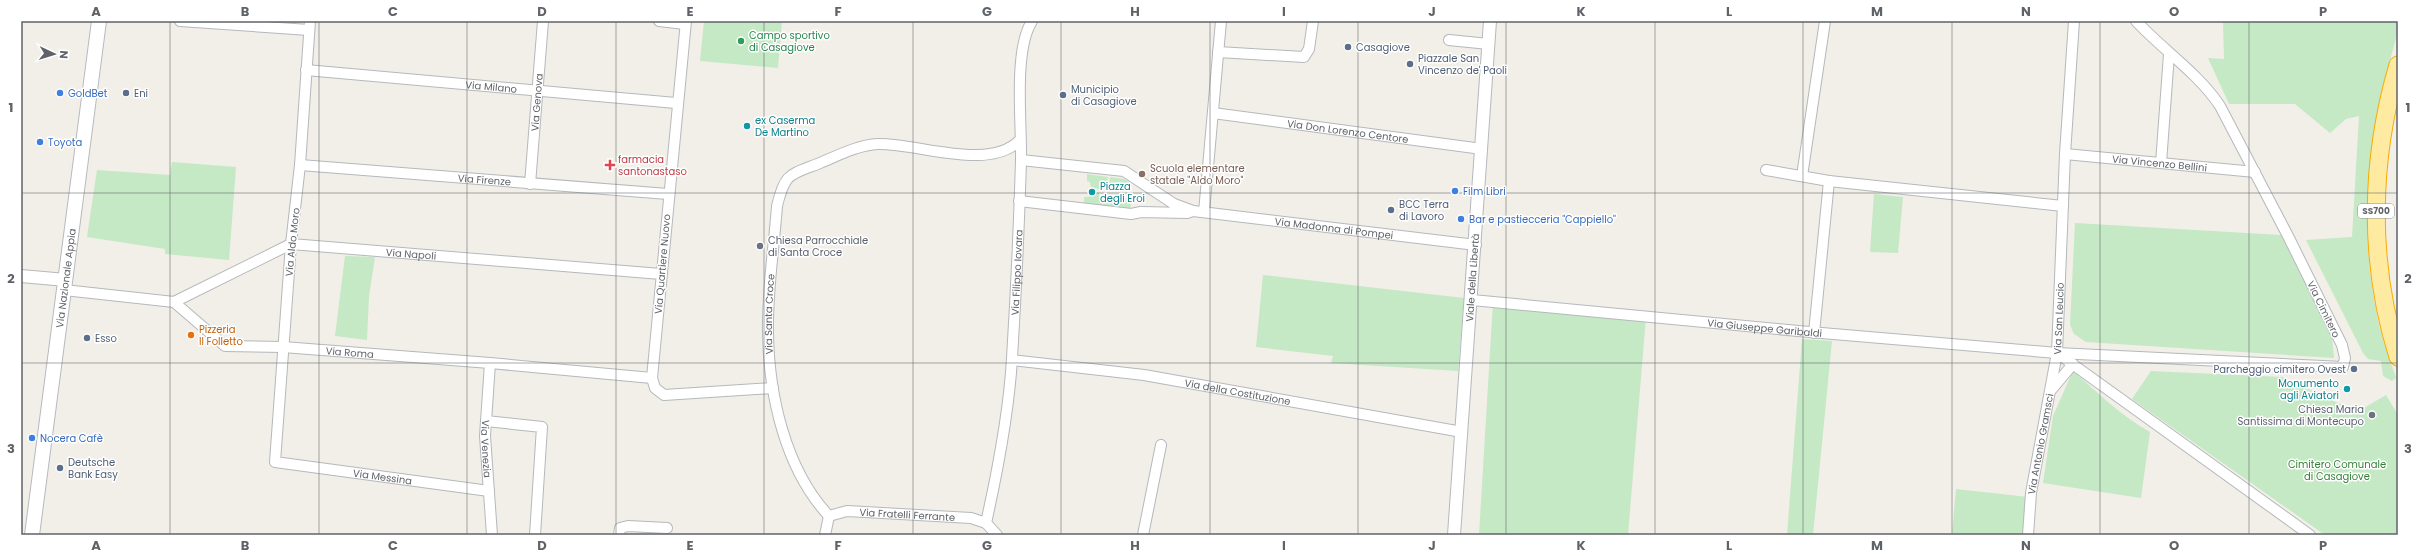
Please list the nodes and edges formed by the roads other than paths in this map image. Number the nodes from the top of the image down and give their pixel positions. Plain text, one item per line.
1 (99, 21) edge
2 (180, 21) edge
3 (543, 21) edge
4 (659, 21) edge
5 (1032, 21) edge
6 (1221, 21) edge
7 (1313, 21) edge
8 (1490, 21) edge
9 (1826, 21) edge
10 (2074, 21) edge
11 (2136, 21) edge
12 (686, 23) edge
13 (309, 26) edge
14 (1448, 40) dead end
15 (1489, 44) junction
16 (1218, 52) junction
17 (2169, 54) junction
18 (2398, 65) edge
19 (306, 70) junction
20 (537, 90) junction
21 (676, 103) junction
22 (1213, 113) junction
23 (1020, 140) junction
24 (1482, 149) junction
25 (2065, 154) junction
26 (1021, 160) junction
27 (2161, 163) junction
28 (300, 165) junction
29 (1766, 170) dead end
30 (2255, 172) junction
31 (1802, 176) junction
32 (1829, 181) junction
33 (530, 184) junction
34 (668, 194) junction
35 (1019, 201) junction
36 (2062, 206) junction
37 (1198, 211) junction
38 (290, 244) junction
39 (1476, 245) junction
40 (661, 274) junction
41 (21, 276) edge
42 (65, 285) junction
43 (1472, 300) junction
44 (174, 302) junction
45 (1814, 332) junction
46 (283, 347) junction
47 (2057, 353) junction
48 (2398, 357) edge
49 (1012, 360) junction
50 (490, 363) junction
51 (2073, 364) junction
52 (652, 378) junction
53 (773, 388) junction
54 (2052, 389) junction
55 (486, 421) junction
56 (1462, 432) junction
57 (1161, 444) dead end
58 (275, 462) joint
59 (489, 491) junction
60 (829, 516) junction
61 (986, 523) junction
62 (666, 528) dead end
63 (32, 535) edge
64 (492, 535) edge
65 (535, 535) edge
66 (619, 535) edge
67 (825, 535) edge
68 (997, 535) edge
69 (1143, 535) edge
70 (1454, 535) edge
71 (2028, 535) edge
72 (2310, 535) edge

1 - 42 main road, Via Nazionale Appia
2 - 13 street
3 - 20 street, Via Genova
4 - 12 street
5 - 23 street, Via Filippo Iovara
6 - 16 street
7 - 16 street
8 - 15 street, Viale della Libertà
9 - 31 street
10 - 25 street, Via San Leucio
11 - 17 street, Via Cimitero
12 - 21 street, Via Quartiere Nuovo
13 - 19 street, Via Aldo Moro
14 - 15 street
15 - 24 street, Viale della Libertà
16 - 22 street
17 - 27 street
17 - 30 street, Via Cimitero
18 - 48 highway, SS700
19 - 20 street, Via Milano
19 - 28 street, Via Aldo Moro
20 - 21 street, Via Milano
20 - 33 street, Via Genova
21 - 34 street, Via Quartiere Nuovo
22 - 24 street, Via Don Lorenzo Centore
22 - 37 street
23 - 26 street, Via Filippo Iovara
23 - 53 street, Via Santa Croce
24 - 39 street, Viale della Libertà
25 - 27 street, Via Vincenzo Bellini
25 - 36 street, Via San Leucio
26 - 35 street, Via Filippo Iovara
26 - 37 street
27 - 30 street, Via Vincenzo Bellini
28 - 33 street, Via Firenze
28 - 38 street, Via Aldo Moro
29 - 31 street
30 - 47 street, Via Cimitero
31 - 32 street
32 - 36 street
32 - 45 street
33 - 34 street, Via Firenze
34 - 40 street, Via Quartiere Nuovo
35 - 37 street
35 - 49 street, Via Filippo Iovara
36 - 47 street, Via San Leucio
37 - 39 street, Via Madonna di Pompei
38 - 40 street, Via Napoli
38 - 44 street
38 - 46 street, Via Aldo Moro
39 - 43 street, Viale della Libertà
40 - 52 street, Via Quartiere Nuovo
41 - 42 street
42 - 44 street
42 - 63 main road, Via Nazionale Appia
43 - 45 street, Via Giuseppe Garibaldi
43 - 56 street, Viale della Libertà
44 - 46 street, Via Roma
45 - 47 street, Via Giuseppe Garibaldi
46 - 50 street, Via Roma
46 - 58 street, Via Aldo Moro
47 - 51 street, Via San Leucio
47 - 54 street, Via Antonio Gramsci
49 - 56 street, Via della Costituzione
49 - 61 street, Via Filippo Iovara
50 - 52 street, Via Roma
50 - 55 street, Via Venezia
51 - 54 street
51 - 72 street, Via San Leucio
52 - 53 street
53 - 60 street, Via Santa Croce
54 - 71 street, Via Antonio Gramsci
55 - 59 street, Via Venezia
55 - 65 street
56 - 70 street, Viale della Libertà
57 - 69 street
58 - 59 street, Via Messina
59 - 64 street, Via Venezia
60 - 61 street, Via Fratelli Ferrante
60 - 67 street
61 - 68 street
62 - 66 street

